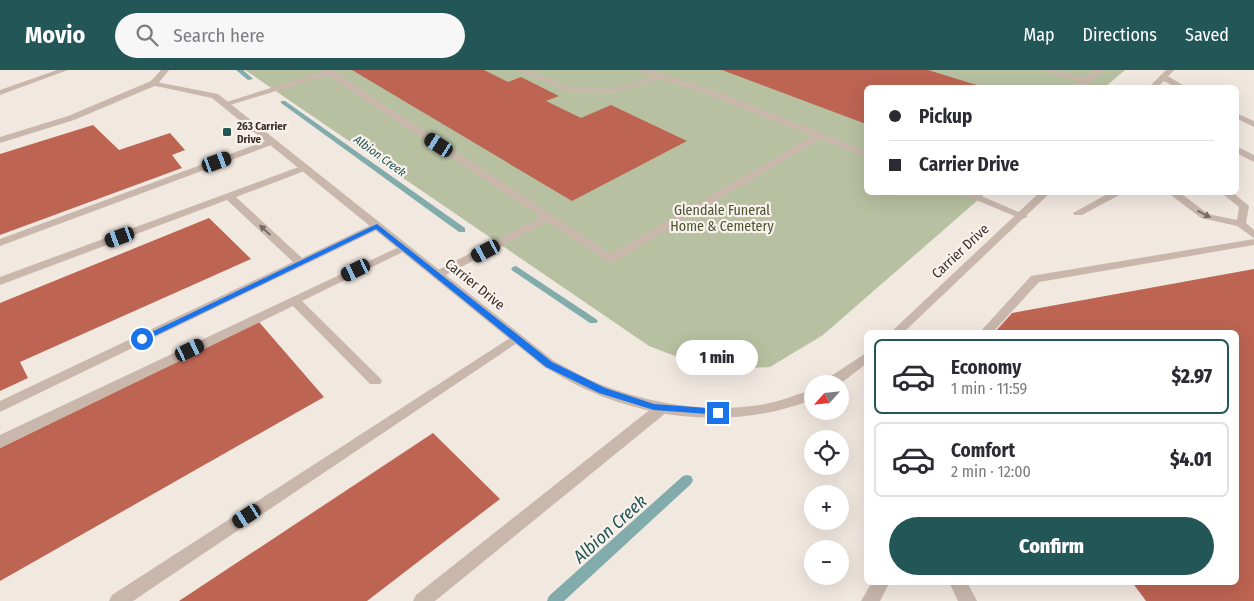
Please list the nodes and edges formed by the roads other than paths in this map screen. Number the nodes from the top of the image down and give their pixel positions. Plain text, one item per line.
1 (64, 70) edge
2 (165, 70) edge
3 (521, 70) edge
4 (641, 70) edge
5 (1047, 70) edge
6 (1100, 70) edge
7 (1170, 70) edge
8 (327, 71) edge
9 (660, 77) junction
10 (1163, 77) junction
11 (1086, 81) junction
12 (154, 83) junction
13 (1081, 85) edge
14 (1155, 85) edge
15 (1178, 85) edge
16 (0, 93) edge
17 (224, 104) junction
18 (1239, 116) edge
19 (1254, 124) edge
20 (820, 136) junction
21 (0, 140) edge
22 (271, 142) junction
23 (1239, 151) edge
24 (864, 153) edge
25 (1254, 159) edge
26 (304, 168) junction
27 (970, 195) edge
28 (1043, 195) edge
29 (1114, 195) edge
30 (1176, 195) edge
31 (1229, 195) edge
32 (229, 196) junction
33 (1078, 213) dead end
34 (1023, 216) junction
35 (548, 218) junction
36 (1241, 224) junction
37 (377, 226) junction
38 (1254, 234) edge
39 (1254, 242) edge
40 (0, 243) edge
41 (403, 248) junction
42 (301, 263) junction
43 (438, 276) junction
44 (0, 281) edge
45 (294, 300) junction
46 (899, 330) edge
47 (988, 330) edge
48 (516, 338) junction
49 (864, 359) edge
50 (842, 375) edge
51 (375, 381) dead end
52 (804, 398) edge
53 (0, 407) edge
54 (662, 408) junction
55 (0, 442) edge
56 (880, 585) edge
57 (959, 585) edge
58 (118, 601) edge
59 (422, 601) edge
60 (870, 601) edge
61 (968, 601) edge

1 - 16 street
2 - 12 street
3 - 9 street
4 - 9 street
5 - 11 street
6 - 11 street
7 - 10 street
8 - 17 street
8 - 35 street
9 - 20 street
10 - 14 street
10 - 15 street
11 - 13 street
12 - 17 street, Carrier Drive
12 - 21 street
17 - 22 street, Carrier Drive
18 - 19 street
20 - 24 street
20 - 35 street
22 - 26 street, Carrier Drive
22 - 40 street
23 - 25 street
26 - 32 street
26 - 37 street, Carrier Drive
27 - 34 street
28 - 34 street, Carrier Drive
29 - 33 street
30 -> 36 street
31 - 36 street
42 -> 32 street
32 - 44 street
34 - 46 street, Carrier Drive
35 - 43 street
36 - 38 street
37 - 41 street, Carrier Drive
37 - 42 street
39 - 47 street
41 - 43 street, Carrier Drive
41 - 45 street
42 - 53 street
43 - 48 street, Carrier Drive
45 - 51 street
45 - 55 street
48 - 54 street, Carrier Drive
48 - 58 street
49 - 50 street
52 - 54 street, Carrier Drive
54 - 59 street
56 - 60 street
57 - 61 street

